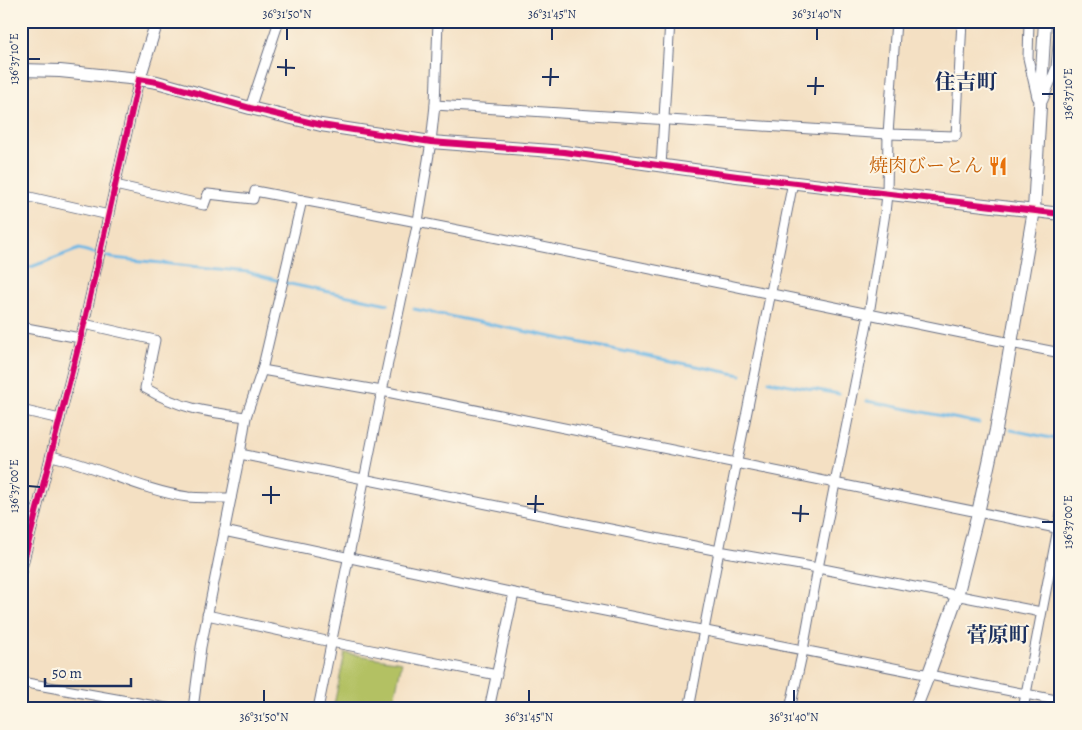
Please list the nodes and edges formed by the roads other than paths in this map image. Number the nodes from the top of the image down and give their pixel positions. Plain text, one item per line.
1 (157, 21) edge
2 (279, 21) edge
3 (438, 21) edge
4 (670, 21) edge
5 (896, 21) edge
6 (962, 21) edge
7 (1029, 21) edge
8 (1046, 21) edge
9 (1060, 21) edge
10 (21, 70) edge
11 (139, 78) junction
12 (435, 106) junction
13 (250, 108) junction
14 (1040, 108) junction
15 (664, 120) junction
16 (888, 134) junction
17 (431, 142) junction
18 (660, 166) junction
19 (793, 182) junction
20 (115, 186) junction
21 (21, 194) edge
22 (887, 194) junction
23 (302, 200) junction
24 (1034, 210) junction
25 (1061, 214) edge
26 (108, 215) junction
27 (418, 222) junction
28 (771, 295) junction
29 (869, 314) junction
30 (84, 324) junction
31 (21, 328) edge
32 (80, 338) junction
33 (1011, 343) junction
34 (1061, 353) edge
35 (262, 370) junction
36 (382, 392) junction
37 (21, 410) edge
38 (246, 417) junction
39 (60, 419) junction
40 (240, 454) junction
41 (51, 456) junction
42 (738, 464) junction
43 (365, 478) junction
44 (835, 484) junction
45 (231, 498) junction
46 (978, 513) junction
47 (1061, 513) edge
48 (1059, 528) edge
49 (224, 531) junction
50 (719, 551) junction
51 (349, 557) junction
52 (818, 568) junction
53 (21, 572) edge
54 (514, 593) junction
55 (956, 596) junction
56 (1040, 612) junction
57 (207, 615) junction
58 (703, 630) junction
59 (331, 642) junction
60 (803, 650) junction
61 (497, 675) junction
62 (928, 676) junction
63 (21, 682) edge
64 (1026, 694) junction
65 (1061, 701) edge
66 (172, 709) edge
67 (193, 709) edge
68 (318, 709) edge
69 (490, 709) edge
70 (689, 709) edge
71 (790, 709) edge
72 (914, 709) edge
73 (1023, 709) edge

1 - 11 street
2 - 13 street
3 - 12 street
4 - 15 street
5 - 16 street
6 - 16 street
7 - 14 street
8 - 14 street
9 - 14 street
10 - 11 street
11 - 13 street
11 - 20 street
12 - 15 street
12 - 17 street
13 - 17 street
14 - 24 street
15 - 16 street
15 - 18 street
16 - 22 street
17 - 18 street
17 - 27 street
18 - 19 street
19 - 22 street
19 - 28 street
20 - 23 street
20 - 26 street
21 - 26 street
22 - 24 street
22 - 29 street
23 - 27 street
23 - 35 street
24 - 25 street
24 - 33 street
26 - 30 street
27 - 28 street
27 - 36 street
28 - 29 street
28 - 42 street
29 - 33 street
29 - 44 street
30 - 32 street
30 - 38 street
31 - 32 street
32 - 39 street
33 - 34 street
33 - 46 street
35 - 36 street
35 - 38 street
36 - 42 street
36 - 43 street
37 - 39 street
38 - 40 street
39 - 41 street
40 - 43 street
40 - 45 street
41 - 45 street
41 - 53 street
42 - 44 street
42 - 50 street
43 - 50 street
43 - 51 street
44 - 46 street
44 - 52 street
45 - 49 street
46 - 48 street
46 - 55 street
47 - 48 street
48 - 56 street
49 - 51 street
49 - 57 street
50 - 52 street
50 - 58 street
51 - 54 street
51 - 59 street
52 - 55 street
52 - 60 street
54 - 58 street
54 - 61 street
55 - 56 street
55 - 62 street
56 - 64 street
57 - 59 street
57 - 67 street
58 - 60 street
58 - 70 street
59 - 61 street
59 - 68 street
60 - 62 street
60 - 71 street
61 - 69 street
62 - 64 street
62 - 72 street
63 - 66 street
64 - 65 street
64 - 73 street

